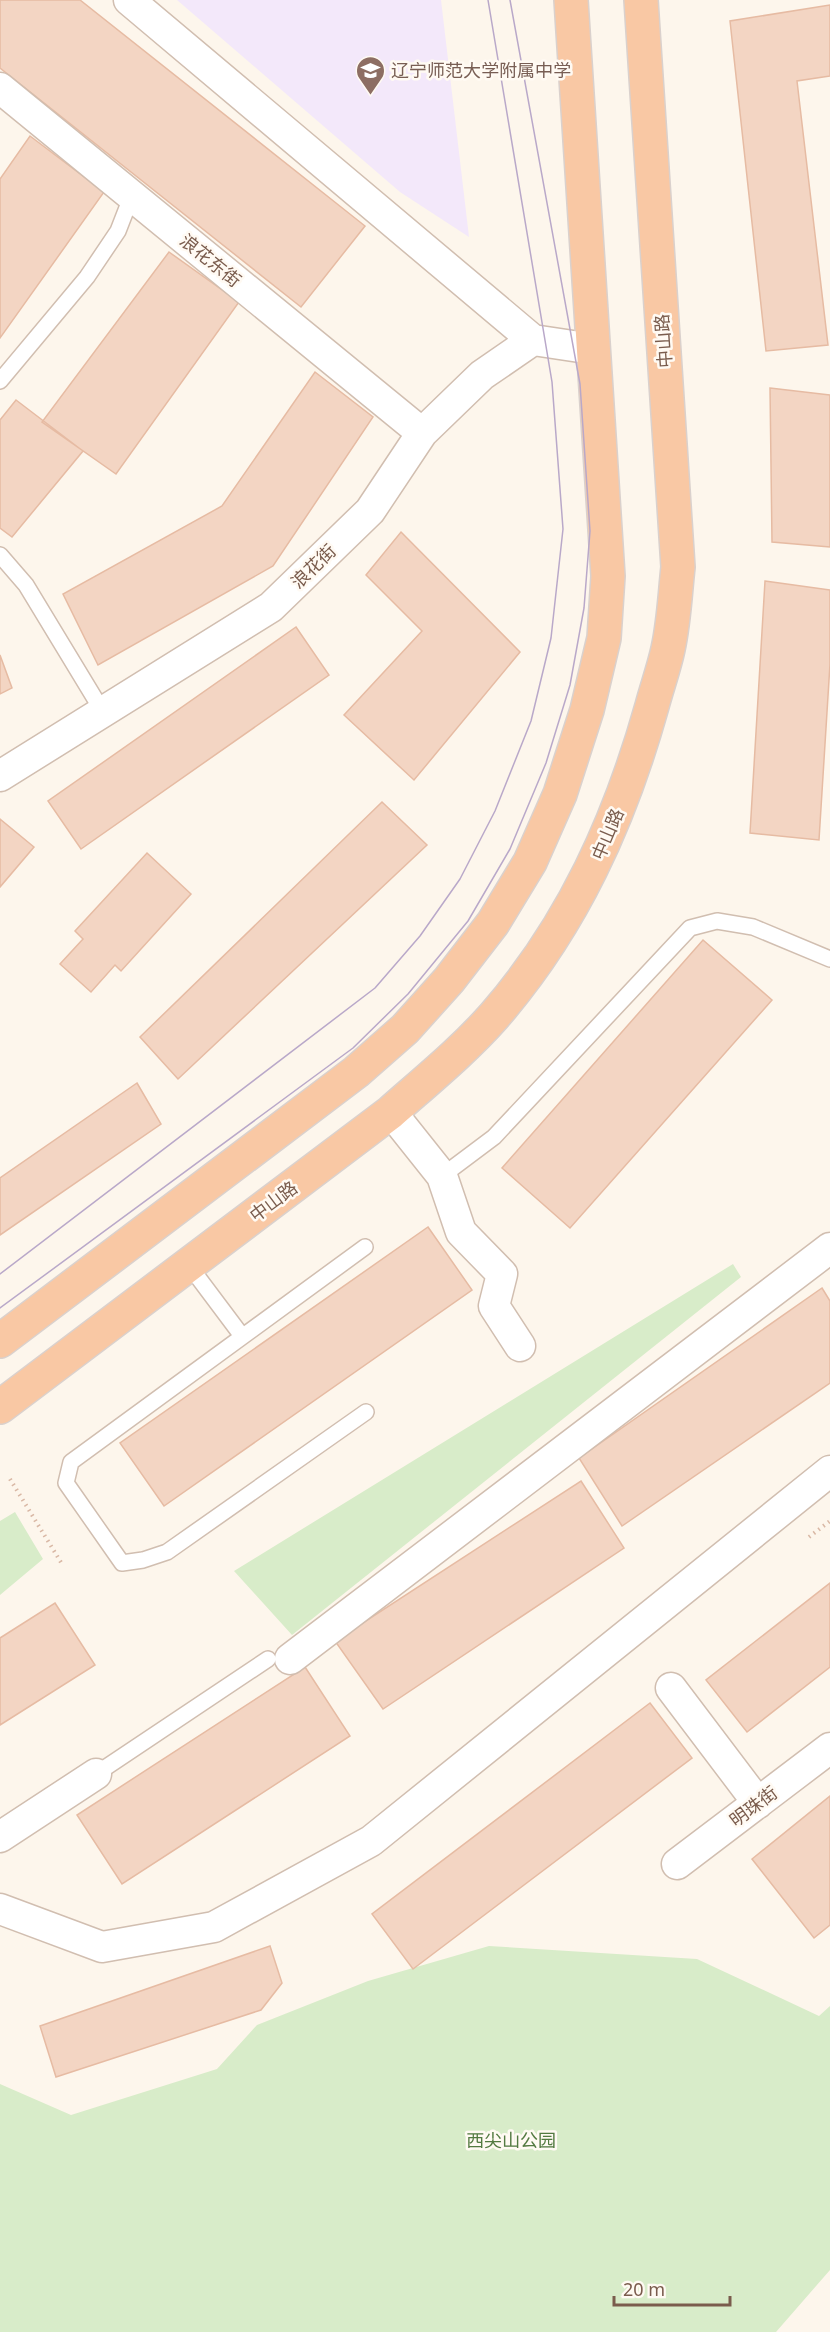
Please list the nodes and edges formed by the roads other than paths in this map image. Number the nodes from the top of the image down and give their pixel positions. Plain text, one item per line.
1 (129, 0) edge
2 (571, 0) edge
3 (641, 0) edge
4 (0, 88) edge
5 (132, 195) junction
6 (533, 340) junction
7 (593, 349) junction
8 (0, 381) edge
9 (422, 433) junction
10 (0, 555) edge
11 (102, 712) junction
12 (0, 776) edge
13 (830, 959) edge
14 (391, 1112) junction
15 (442, 1176) junction
16 (365, 1247) dead end
17 (826, 1260) edge
18 (188, 1264) junction
19 (242, 1336) junction
20 (0, 1341) edge
21 (520, 1346) dead end
22 (0, 1407) edge
23 (366, 1412) dead end
24 (830, 1471) edge
25 (279, 1659) joint
26 (671, 1688) dead end
27 (830, 1748) edge
28 (96, 1774) joint
29 (758, 1803) junction
30 (0, 1837) edge
31 (677, 1864) dead end
32 (0, 1909) edge

1 - 6 street
2 - 7 highway
3 - 14 highway, 中山路
4 - 5 street, 浪花东街
5 - 8 lane
5 - 9 street, 浪花东街
6 - 7 street
6 - 9 street, 浪花街
7 - 20 highway
9 - 11 street, 浪花街
10 - 11 lane
11 - 12 street, 浪花街
13 - 15 lane
14 - 15 street
14 - 18 highway, 中山路
15 - 21 street
16 - 19 lane
17 - 25 street
18 - 19 lane
18 - 22 highway, 中山路
19 - 23 lane
24 - 32 street
25 - 28 lane
26 - 29 street
27 - 29 street, 明珠街
28 - 30 street
29 - 31 street, 明珠街

